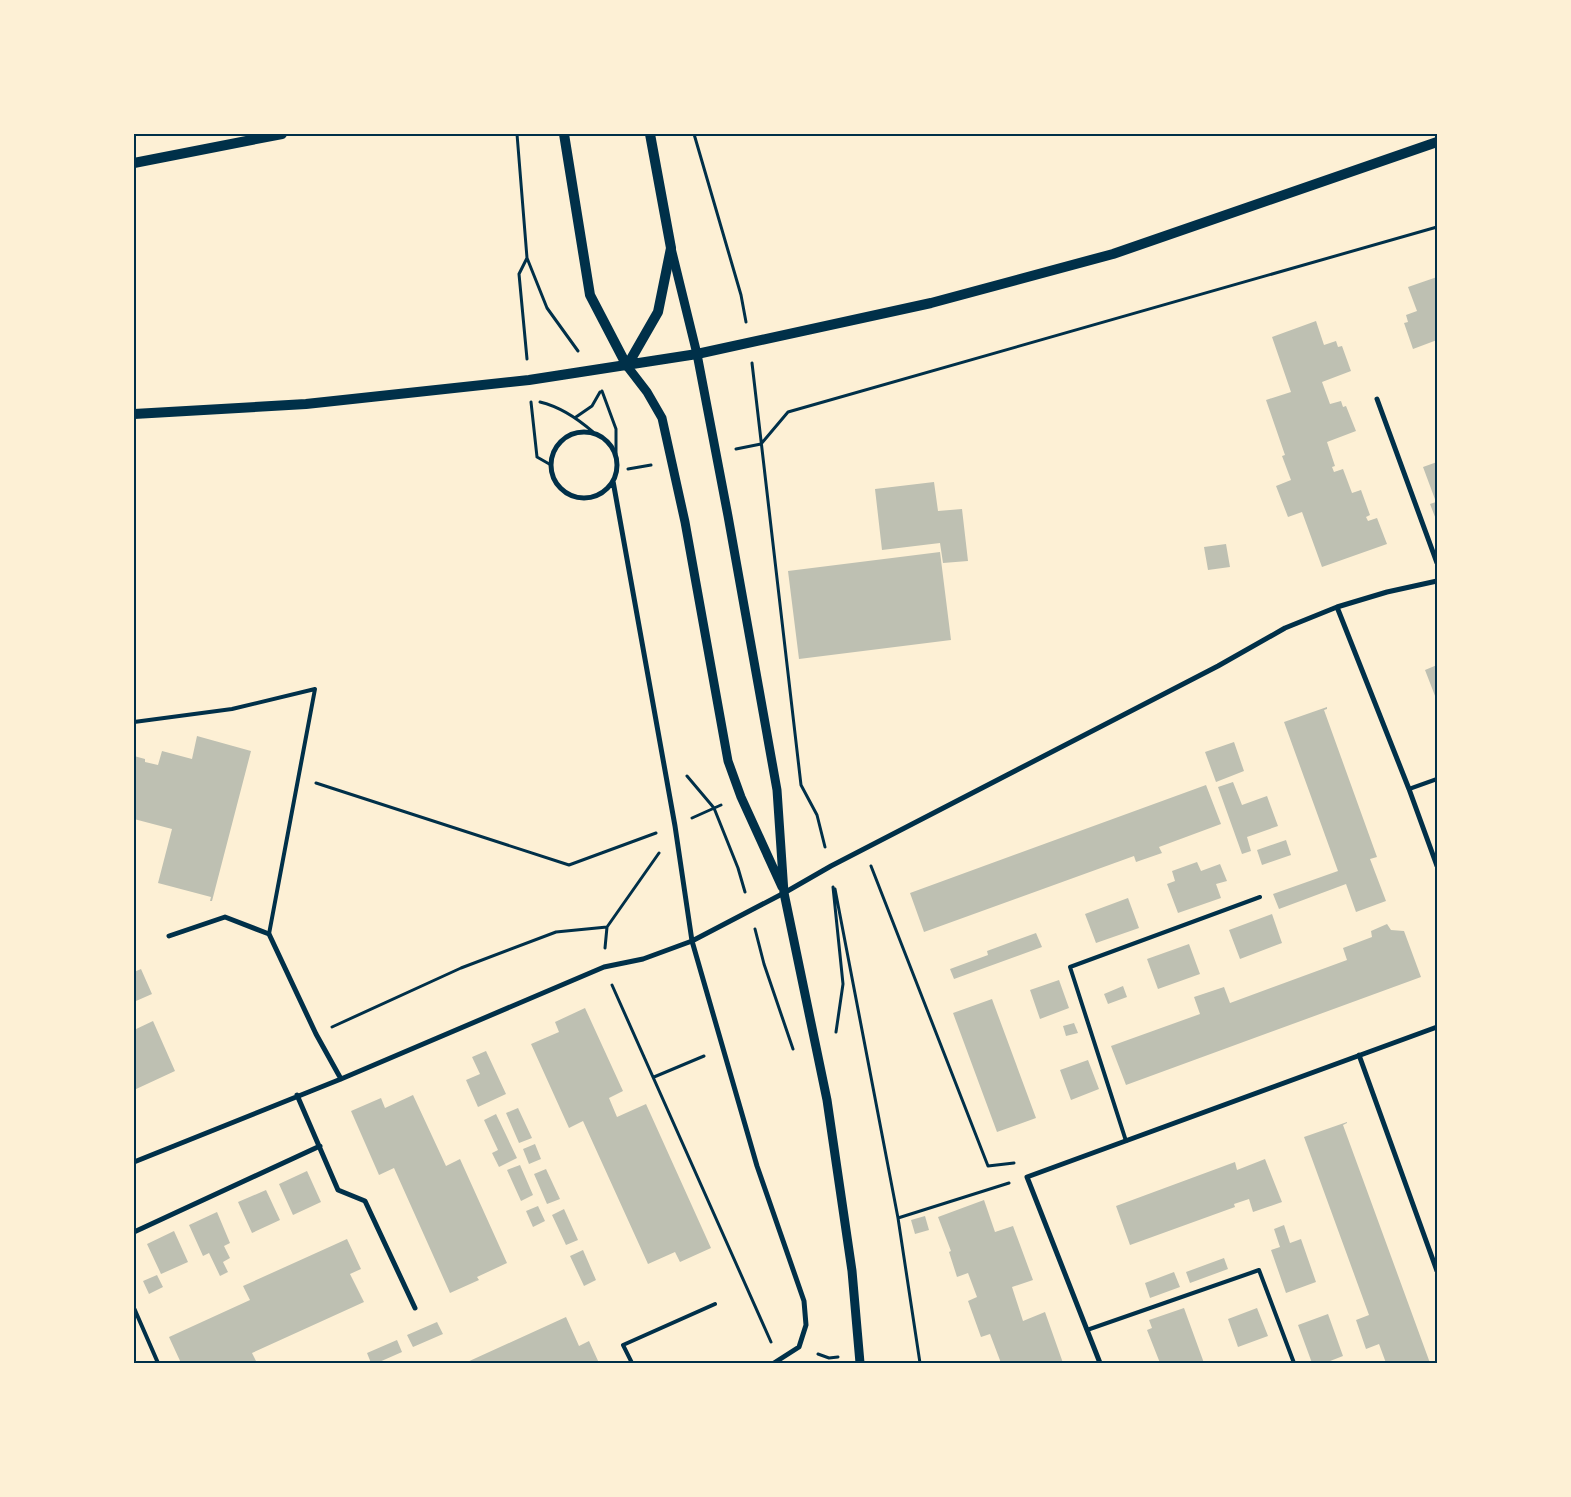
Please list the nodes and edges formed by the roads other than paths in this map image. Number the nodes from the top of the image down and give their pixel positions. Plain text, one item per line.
1 (282, 134) edge
2 (564, 134) edge
3 (650, 134) edge
4 (1437, 142) edge
5 (134, 164) edge
6 (671, 248) junction
7 (696, 354) junction
8 (627, 366) junction
9 (1376, 400) dead end
10 (134, 414) edge
11 (613, 481) junction
12 (1437, 563) edge
13 (1437, 581) edge
14 (1337, 607) junction
15 (134, 722) edge
16 (1437, 778) edge
17 (1409, 789) junction
18 (1437, 866) edge
19 (784, 893) junction
20 (1260, 897) dead end
21 (268, 934) junction
22 (169, 936) dead end
23 (692, 941) junction
24 (1437, 1027) edge
25 (1359, 1055) junction
26 (341, 1079) junction
27 (297, 1095) junction
28 (1126, 1141) junction
29 (320, 1146) junction
30 (134, 1162) edge
31 (134, 1232) edge
32 (1437, 1271) edge
33 (715, 1304) dead end
34 (134, 1308) edge
35 (415, 1308) dead end
36 (1087, 1330) junction
37 (859, 1359) edge
38 (158, 1363) edge
39 (632, 1363) edge
40 (774, 1363) edge
41 (1100, 1363) edge
42 (1294, 1363) edge

1 - 5 main road
2 - 8 main road
3 - 6 main road
4 - 7 main road
6 - 7 street
6 - 8 main road
7 - 8 main road
7 - 19 street
8 - 10 main road
8 - 19 street
9 - 12 street
11 - 11 street
11 - 23 street
13 - 14 street
14 - 17 street
14 - 19 street
15 - 21 lane
16 - 17 lane
17 - 18 street
19 - 23 street
19 - 37 street
20 - 28 lane
21 - 22 street
21 - 26 street
23 - 26 street
23 - 40 street
24 - 25 street
25 - 28 street
25 - 32 street
26 - 27 street
27 - 29 street
27 - 30 street
28 - 36 street
29 - 31 street
29 - 35 street
33 - 39 lane
34 - 38 lane
36 - 41 street
36 - 42 lane

